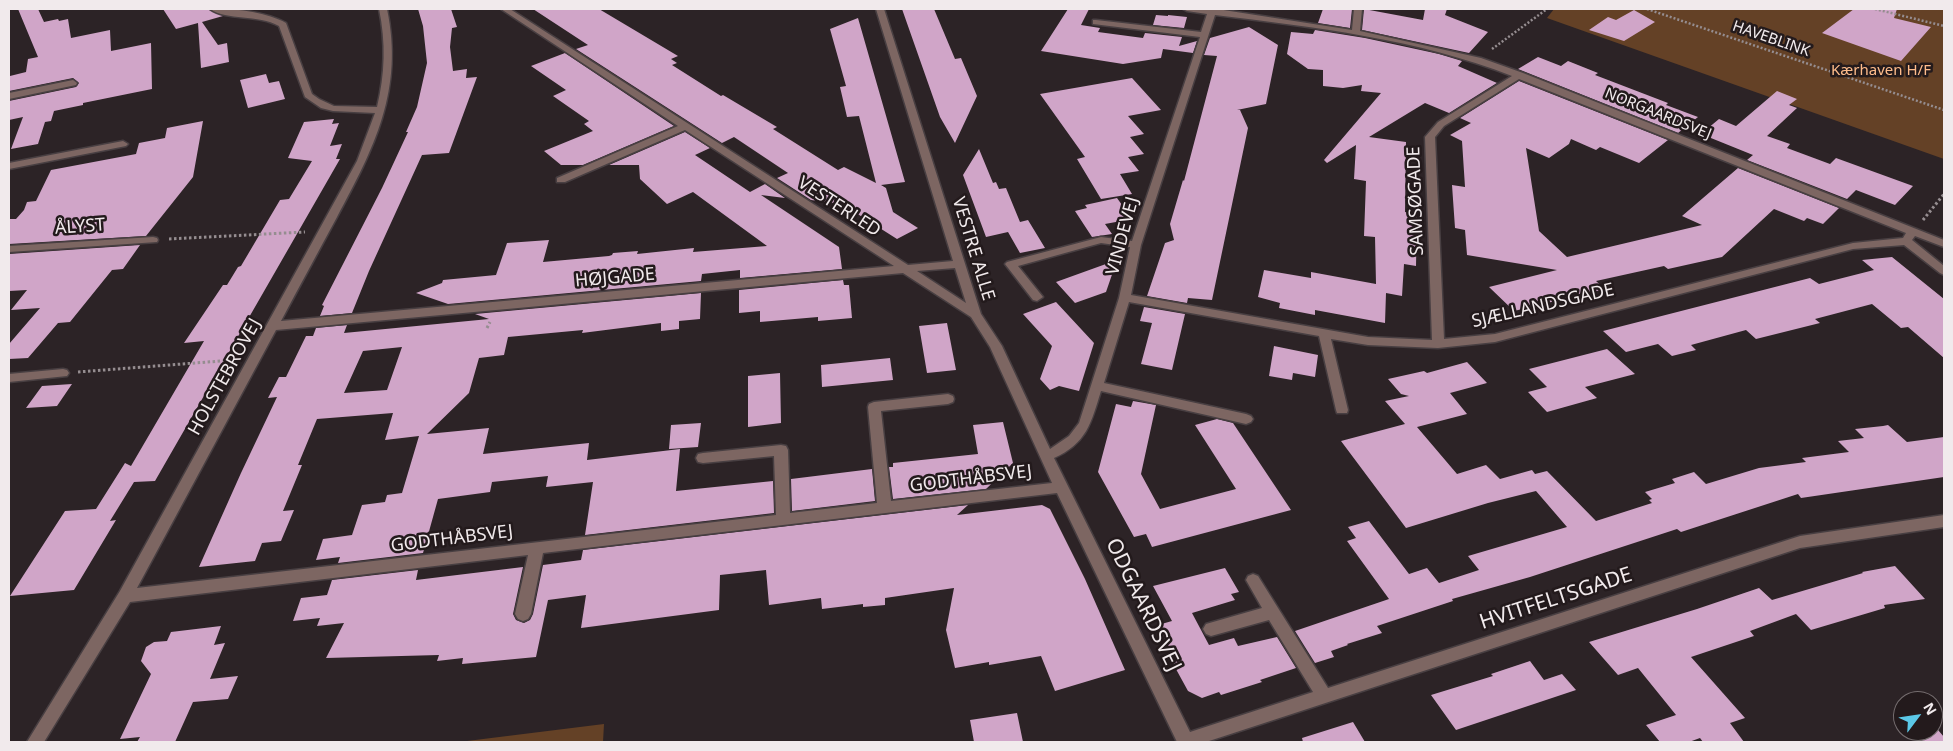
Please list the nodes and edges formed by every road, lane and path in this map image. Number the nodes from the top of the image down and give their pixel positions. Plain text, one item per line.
1 (214, 9) edge
2 (383, 9) edge
3 (505, 9) edge
4 (880, 9) edge
5 (1187, 9) edge
6 (1358, 9) edge
7 (1546, 9) edge
8 (1647, 9) edge
9 (1875, 9) edge
10 (1213, 10) edge
11 (1096, 22) dead end
12 (1944, 26) edge
13 (1356, 32) junction
14 (1205, 35) junction
15 (1478, 60) junction
16 (1520, 75) junction
17 (73, 83) dead end
18 (9, 96) edge
19 (381, 110) junction
20 (1944, 110) edge
21 (686, 126) junction
22 (123, 144) dead end
23 (9, 166) edge
24 (561, 180) dead end
25 (1944, 194) edge
26 (324, 231) junction
27 (1909, 237) junction
28 (153, 240) joint
29 (1944, 244) edge
30 (1136, 245) junction
31 (9, 249) edge
32 (960, 264) junction
33 (906, 270) junction
34 (1944, 271) edge
35 (1036, 297) dead end
36 (1125, 298) junction
37 (975, 314) junction
38 (273, 326) junction
39 (1324, 333) junction
40 (1438, 344) junction
41 (255, 359) junction
42 (63, 373) joint
43 (9, 378) edge
44 (1097, 386) junction
45 (948, 399) dead end
46 (1342, 410) dead end
47 (1246, 419) dead end
48 (1047, 456) junction
49 (703, 458) dead end
50 (1061, 487) junction
51 (885, 508) junction
52 (783, 519) junction
53 (1944, 521) edge
54 (537, 548) junction
55 (1253, 580) dead end
56 (125, 596) junction
57 (1273, 612) junction
58 (523, 614) dead end
59 (1211, 629) dead end
60 (1324, 696) junction
61 (35, 742) edge
62 (1186, 742) edge

1 - 19 street
2 - 19 street, HOLSTEBROVEJ
3 - 21 street, VESTERLED
4 - 32 street, VESTRE ALLE
5 - 10 street, NORGAARDSVEJ
6 - 13 street
7 - 15 path
8 - 20 path, HAVEBLINK
9 - 12 path
10 - 13 street, NORGAARDSVEJ
10 - 14 street, VINDEVEJ
11 - 14 street
13 - 15 street, NORGAARDSVEJ
14 - 30 street, VINDEVEJ
15 - 16 street, NORGAARDSVEJ
16 - 27 street, NORGAARDSVEJ
16 - 40 street, SAMSØGADE
17 - 18 street
19 - 26 street, HOLSTEBROVEJ
21 - 24 street
21 - 33 street, VESTERLED
22 - 23 street
25 - 27 path
26 - 28 path
26 - 38 street, HOLSTEBROVEJ
27 - 29 street, NORGAARDSVEJ
27 - 34 street
27 - 40 street, SJÆLLANDSGADE
28 - 31 street, ÅLYST
30 - 35 street
30 - 36 street, VINDEVEJ
32 - 33 street, HØJGADE
32 - 37 street, VESTRE ALLE
33 - 37 street, VESTERLED
33 - 38 street, HØJGADE
36 - 39 street, SJÆLLANDSGADE
36 - 44 street, VINDEVEJ
37 - 48 street, VESTRE ALLE
38 - 41 street, HOLSTEBROVEJ
39 - 40 street, SJÆLLANDSGADE
39 - 46 street
41 - 42 path
41 - 56 street, HOLSTEBROVEJ
42 - 43 street
44 - 47 street
44 - 48 street, VINDEVEJ
45 - 51 street
48 - 50 street, VESTRE ALLE
49 - 52 street
50 - 51 street, GODTHÅBSVEJ
50 - 62 street, ODGAARDSVEJ
51 - 52 street, GODTHÅBSVEJ
52 - 54 street, GODTHÅBSVEJ
53 - 60 street, HVITFELTSGADE
54 - 56 street, GODTHÅBSVEJ
54 - 58 street
55 - 57 street
56 - 61 street, HOLSTEBROVEJ
57 - 59 street
57 - 60 street
60 - 62 street, HVITFELTSGADE

